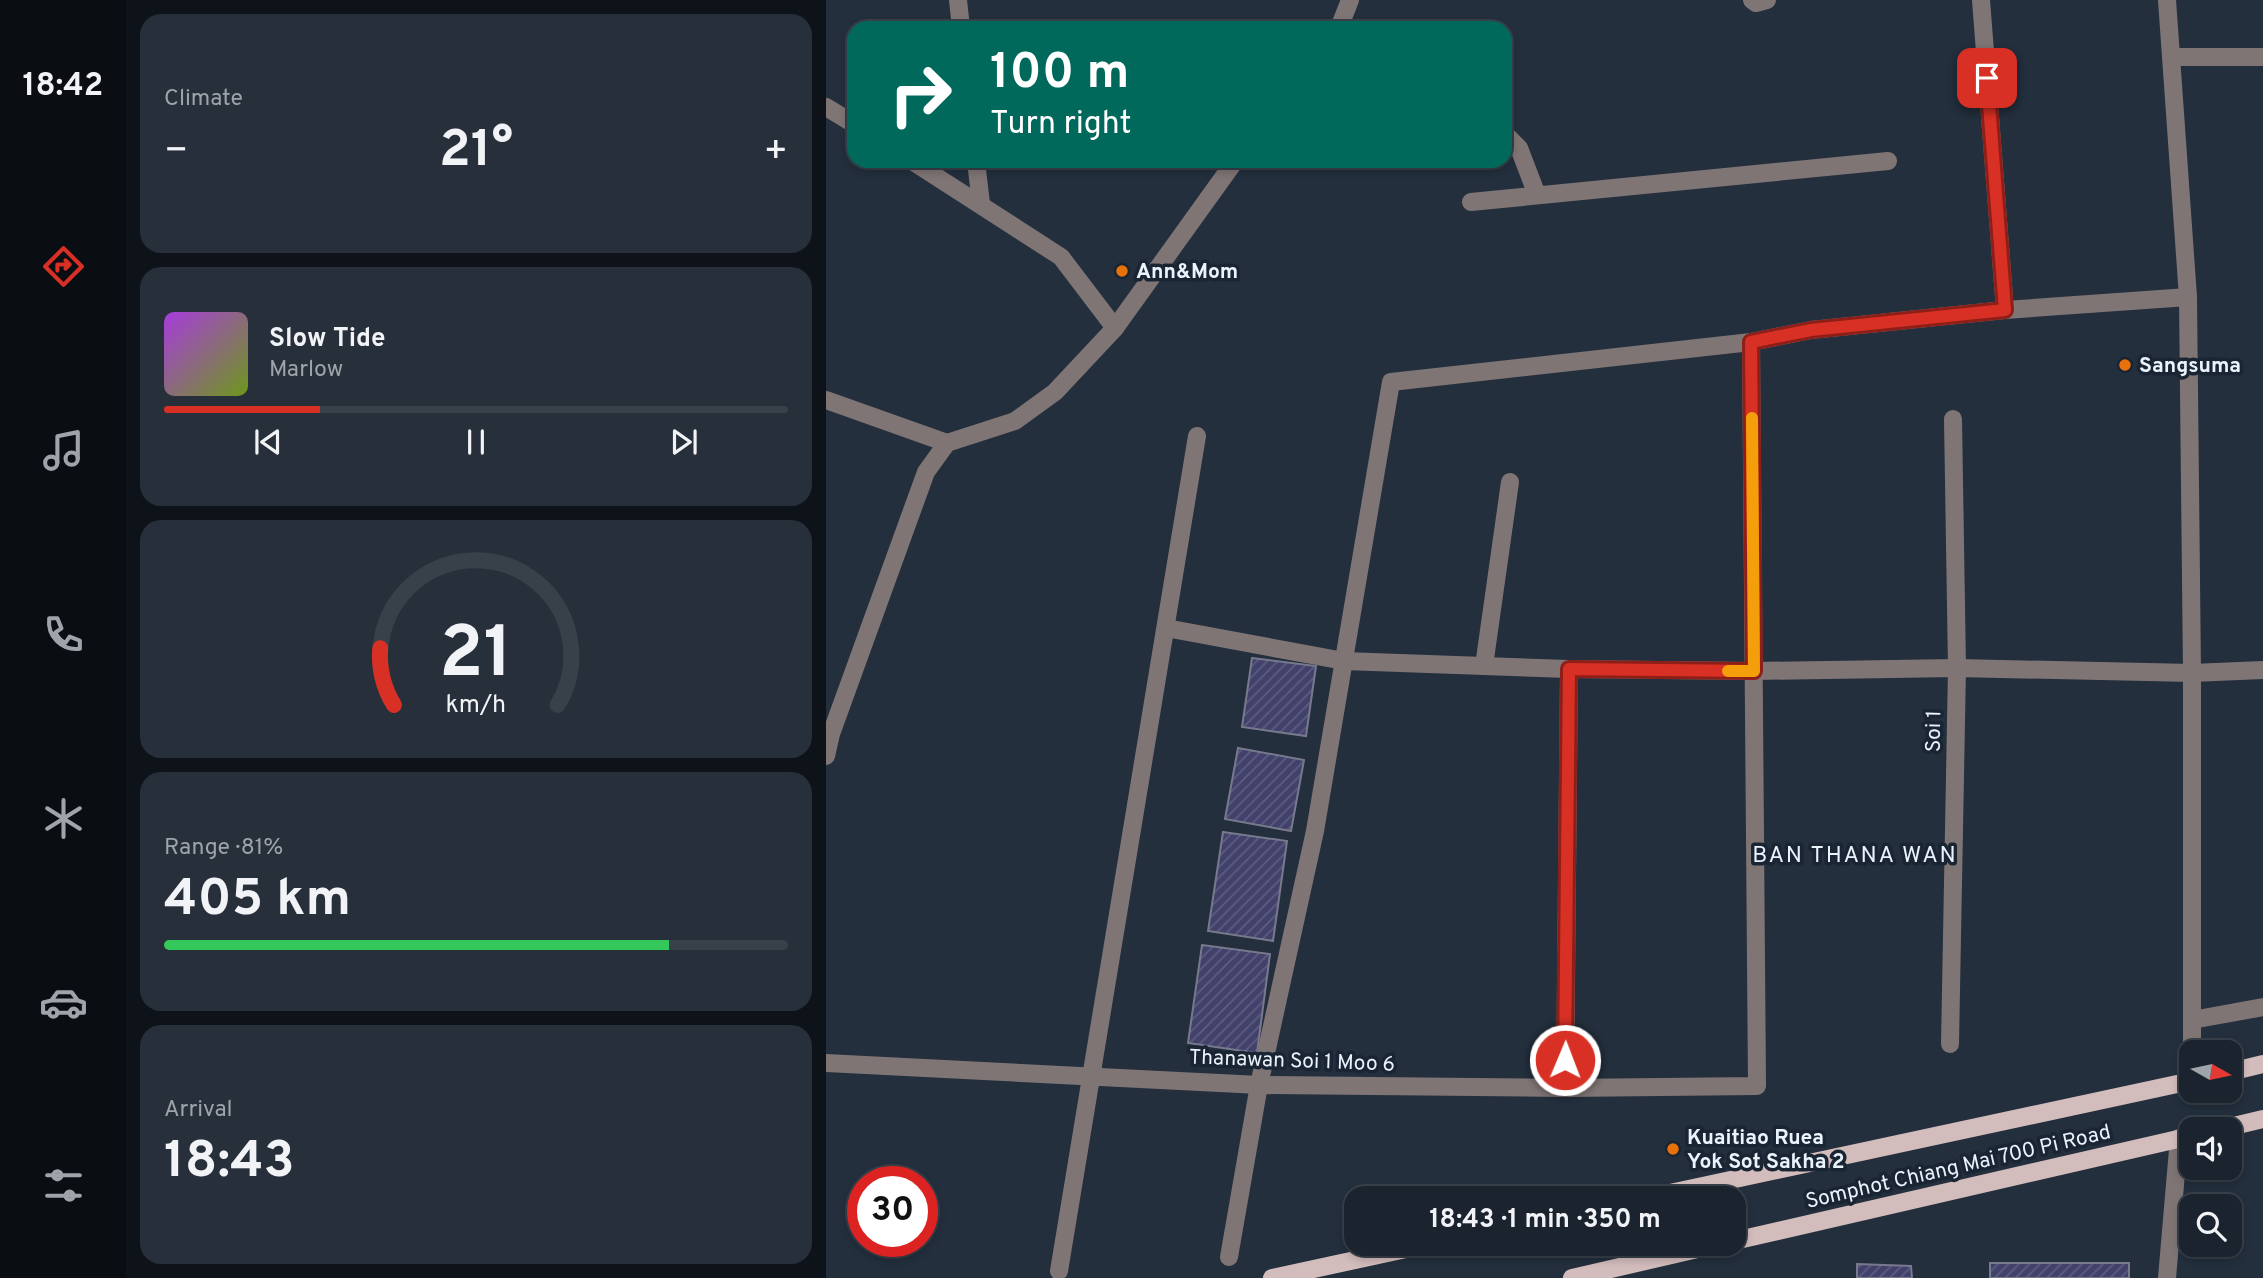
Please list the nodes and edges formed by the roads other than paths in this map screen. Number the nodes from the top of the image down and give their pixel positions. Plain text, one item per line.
1 (958, 0) edge
2 (1350, 0) edge
3 (1752, 0) edge
4 (1767, 0) edge
5 (1982, 0) edge
6 (2167, 0) edge
7 (960, 21) edge
8 (1342, 21) edge
9 (2172, 57) junction
10 (2263, 57) edge
11 (826, 107) edge
12 (847, 120) edge
13 (1512, 141) edge
14 (1888, 160) dead end
15 (923, 168) edge
16 (977, 168) edge
17 (1231, 168) edge
18 (1537, 195) junction
19 (1471, 202) dead end
20 (981, 204) junction
21 (2188, 297) junction
22 (2005, 310) junction
23 (1115, 328) junction
24 (1751, 342) junction
25 (826, 400) edge
26 (1953, 419) dead end
27 (1197, 436) dead end
28 (947, 443) junction
29 (1510, 482) dead end
30 (1166, 628) junction
31 (1344, 661) junction
32 (1484, 666) junction
33 (1957, 668) junction
34 (1569, 669) junction
35 (2263, 670) edge
36 (1754, 671) junction
37 (2192, 673) junction
38 (829, 734) edge
39 (826, 756) edge
40 (2263, 1006) edge
41 (2192, 1020) junction
42 (2192, 1040) edge
43 (1950, 1044) dead end
44 (826, 1063) edge
45 (2263, 1064) edge
46 (2242, 1069) edge
47 (1092, 1075) junction
48 (2179, 1084) edge
49 (1259, 1085) junction
50 (1565, 1088) junction
51 (2263, 1119) edge
52 (2242, 1124) edge
53 (2179, 1138) edge
54 (2180, 1180) edge
55 (1702, 1186) edge
56 (1746, 1238) edge
57 (1374, 1256) edge
58 (1667, 1256) edge
59 (1229, 1257) dead end
60 (1059, 1271) dead end
61 (1272, 1278) edge
62 (1572, 1278) edge
63 (2167, 1278) edge

1 - 7 street
2 - 8 street
3 - 4 street
5 - 22 street
6 - 9 street
9 - 10 street
9 - 21 street
11 - 12 street
13 - 18 street
14 - 18 street
15 - 20 street
16 - 20 street
17 - 23 street
18 - 19 street
20 - 23 street
21 - 22 street
21 - 37 street
22 - 24 street
23 - 28 street
24 - 31 street
24 - 36 street
25 - 28 street
26 - 33 street, Soi 1
27 - 30 street
28 - 38 street
29 - 32 street
30 - 31 street
30 - 47 street
31 - 32 street
31 - 49 street
32 - 34 street
33 - 36 street
33 - 37 street
33 - 43 street, Soi 1
34 - 36 street
34 - 50 street
35 - 37 street
36 - 50 street, Thanawan Soi 1 Moo 6
37 - 41 street
38 - 39 street
40 - 41 street
41 - 42 street
44 - 47 street, Thanawan Soi 1 Moo 6
45 - 46 main road
47 - 49 street, Thanawan Soi 1 Moo 6
47 - 60 street
48 - 55 main road, Somphot Chiang Mai 700 Pi Road
49 - 50 street, Thanawan Soi 1 Moo 6
49 - 59 street
51 - 52 main road
53 - 56 main road, Somphot Chiang Mai 700 Pi Road
54 - 63 street
57 - 61 main road
58 - 62 main road

